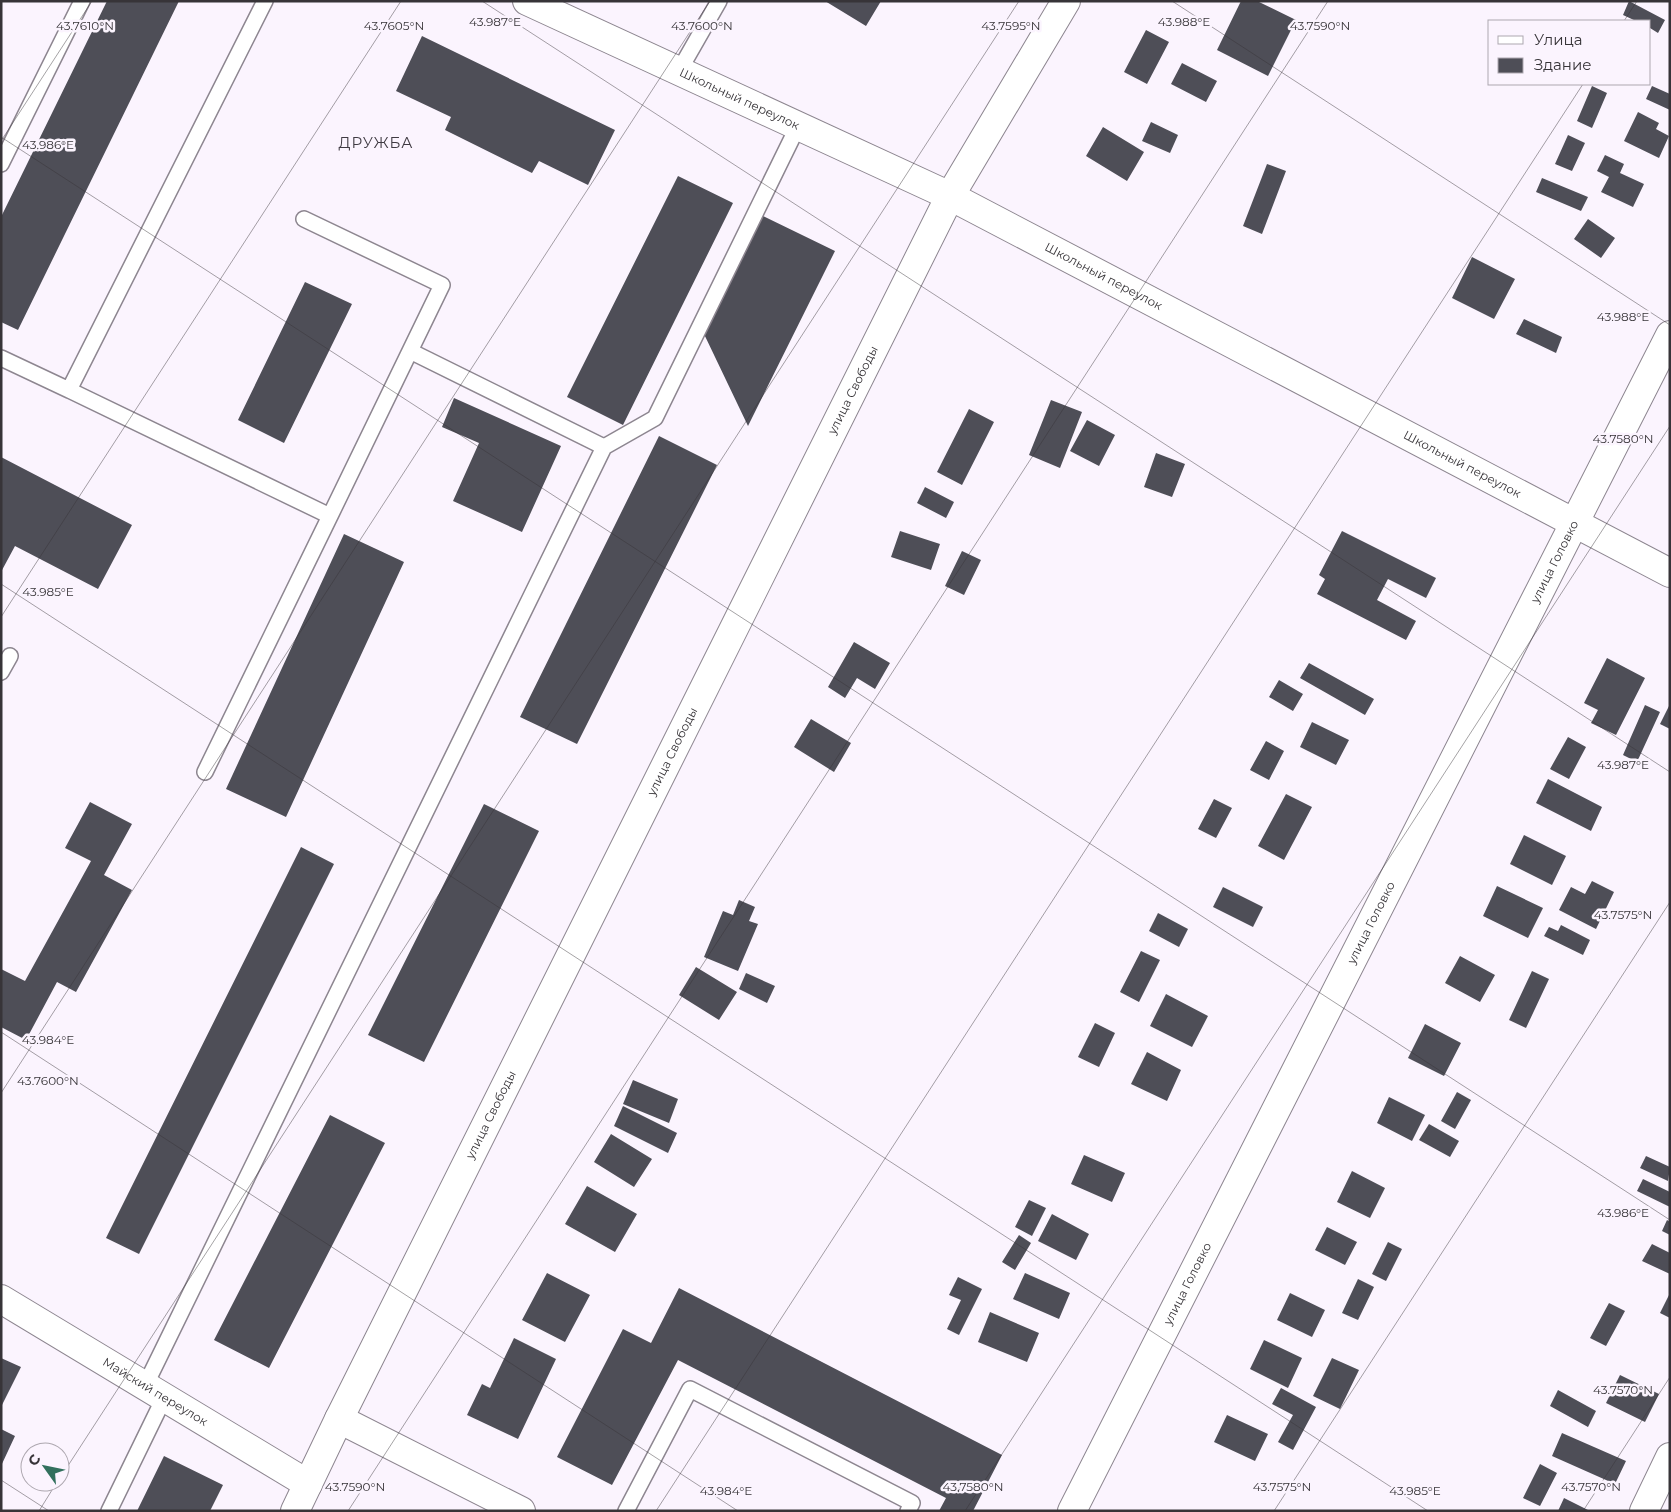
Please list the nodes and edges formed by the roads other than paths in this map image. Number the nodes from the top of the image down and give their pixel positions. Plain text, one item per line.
1 (82, 1) edge
2 (265, 1) edge
3 (526, 1) edge
4 (719, 1) edge
5 (1066, 1) edge
6 (679, 71) junction
7 (798, 126) junction
8 (1, 164) edge
9 (950, 196) junction
10 (304, 219) dead end
11 (1670, 334) edge
12 (410, 351) junction
13 (1, 358) edge
14 (69, 390) junction
15 (604, 447) junction
16 (330, 516) junction
17 (1575, 524) junction
18 (1670, 573) edge
19 (10, 656) dead end
20 (1, 672) edge
21 (205, 772) dead end
22 (1, 1299) edge
23 (155, 1392) junction
24 (338, 1419) junction
25 (1670, 1457) edge
26 (308, 1484) junction
27 (109, 1511) edge
28 (295, 1511) edge
29 (521, 1511) edge
30 (626, 1511) edge
31 (908, 1511) edge
32 (1072, 1511) edge
33 (1644, 1511) edge

1 - 8 lane
2 - 14 lane
3 - 6 street, Школьный переулок
4 - 6 lane
5 - 9 street, улица Свободы
6 - 7 street, Школьный переулок
7 - 9 street, Школьный переулок
7 - 15 lane
9 - 17 street, Школьный переулок
9 - 24 street, улица Свободы
10 - 12 lane
11 - 17 street, улица Головко
12 - 15 lane
12 - 16 lane
13 - 14 lane
14 - 16 lane
15 - 23 lane
16 - 21 lane
17 - 18 street, Школьный переулок
17 - 32 street, улица Головко
19 - 20 lane
22 - 23 street, Майский переулок
23 - 26 street, Майский переулок
23 - 27 lane
24 - 26 street, улица Свободы
24 - 29 street
25 - 33 street
26 - 28 street, улица Свободы
30 - 31 lane

